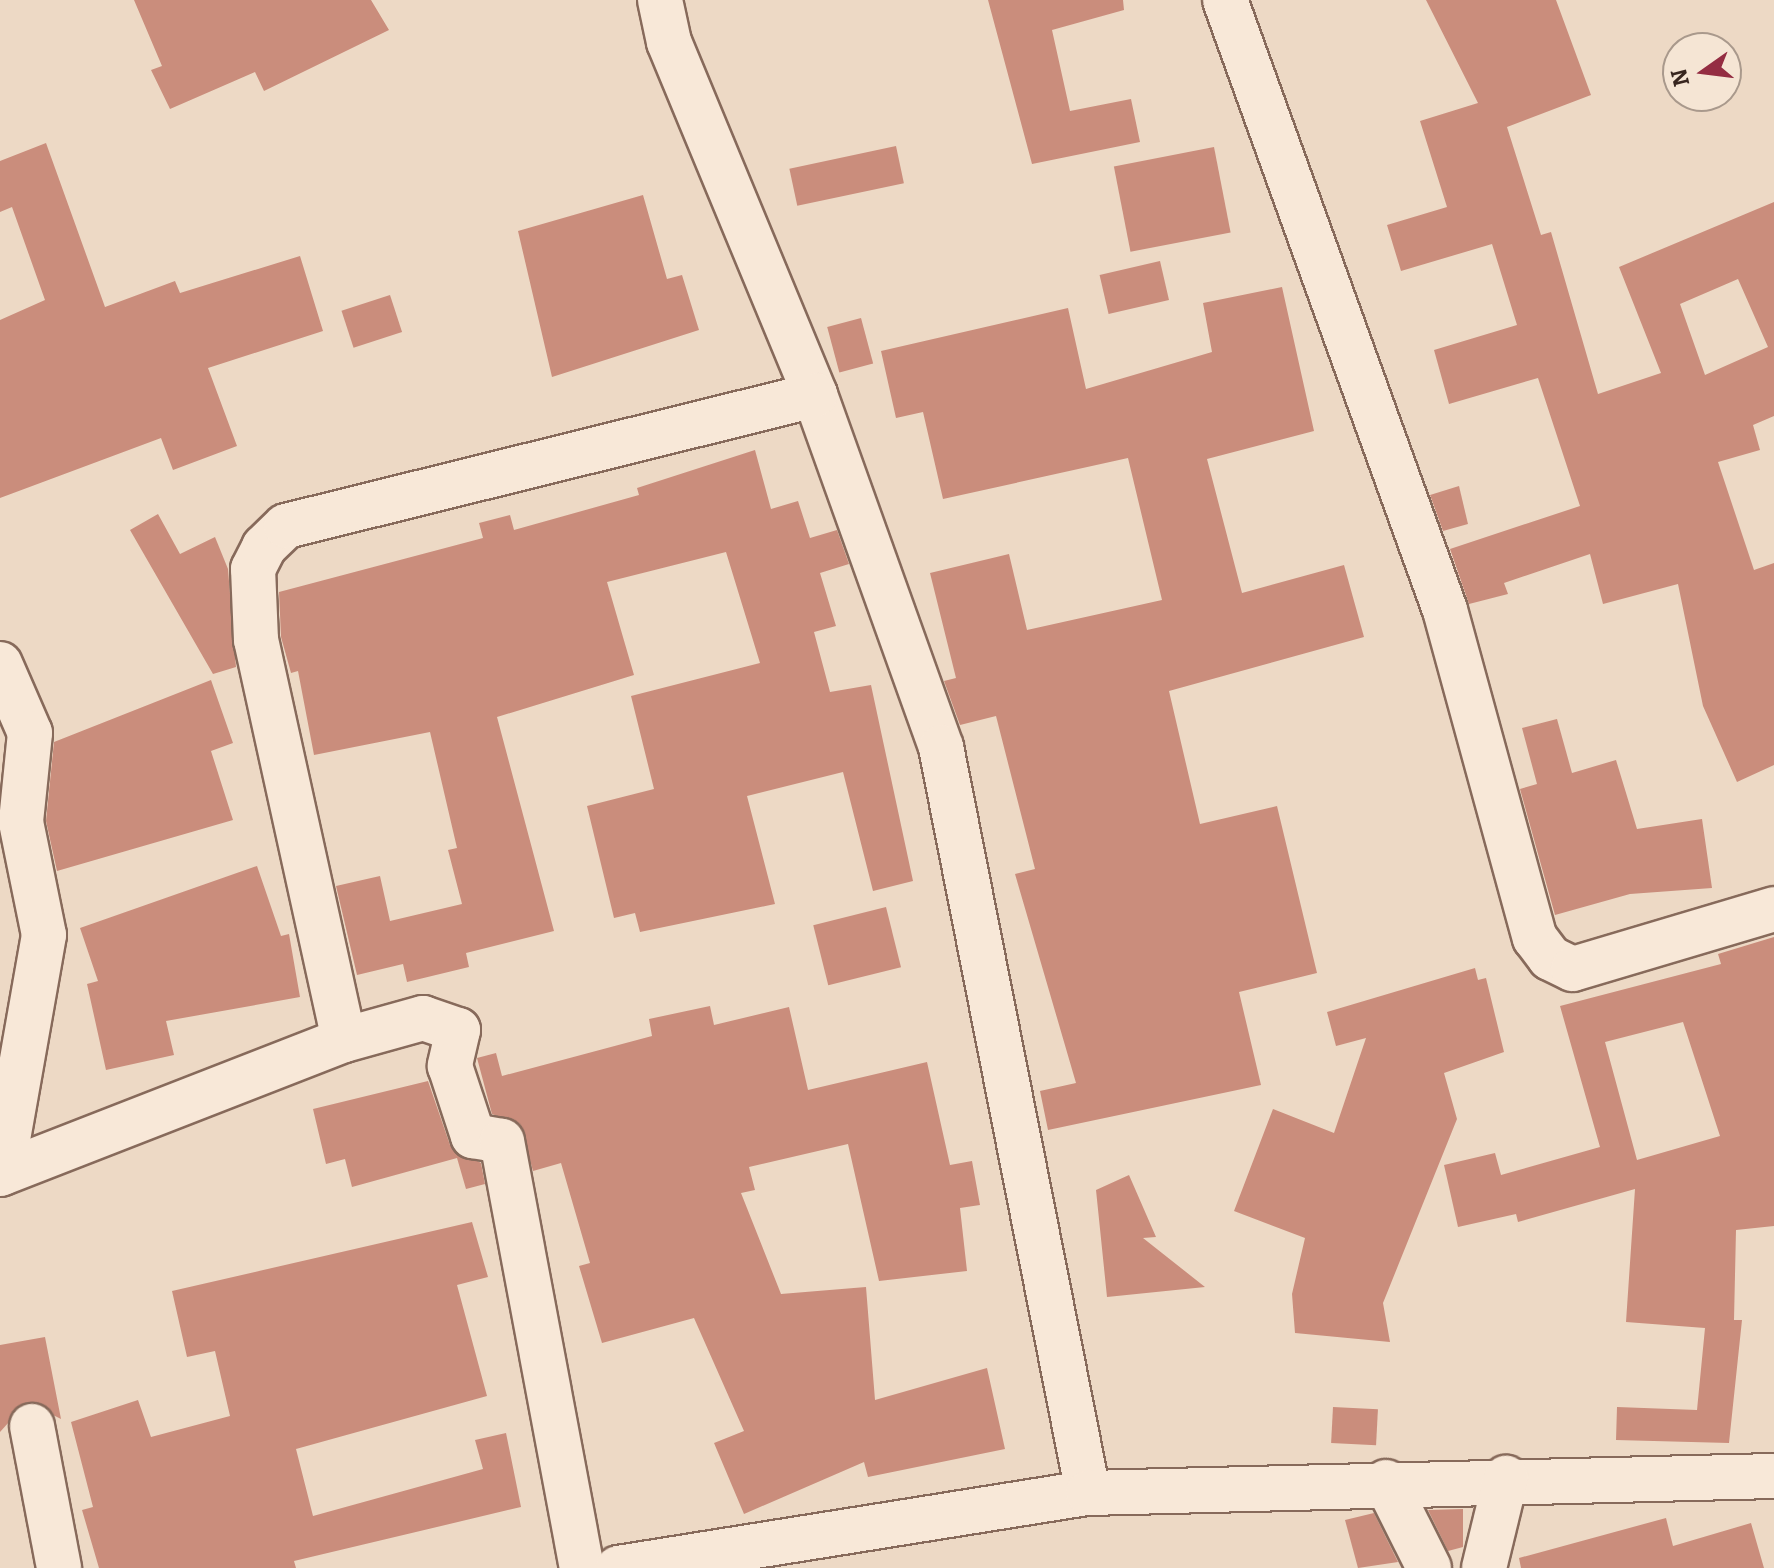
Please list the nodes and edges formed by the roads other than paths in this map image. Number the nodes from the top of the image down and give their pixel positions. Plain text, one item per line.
1 (660, 0) edge
2 (1225, 0) edge
3 (815, 395) junction
4 (0, 664) edge
5 (1774, 909) edge
6 (344, 1040) junction
7 (1, 1173) edge
8 (32, 1426) dead end
9 (1774, 1476) edge
10 (1506, 1478) junction
11 (1386, 1482) junction
12 (1088, 1493) junction
13 (59, 1568) edge
14 (582, 1568) edge
15 (618, 1568) edge
16 (1429, 1568) edge
17 (1484, 1568) edge

1 - 3 street
2 - 5 street
3 - 6 street
3 - 12 street
4 - 7 street
6 - 7 street
6 - 14 street
8 - 13 street
9 - 10 street
10 - 11 street
10 - 17 street
11 - 12 street
11 - 16 street
12 - 15 street

